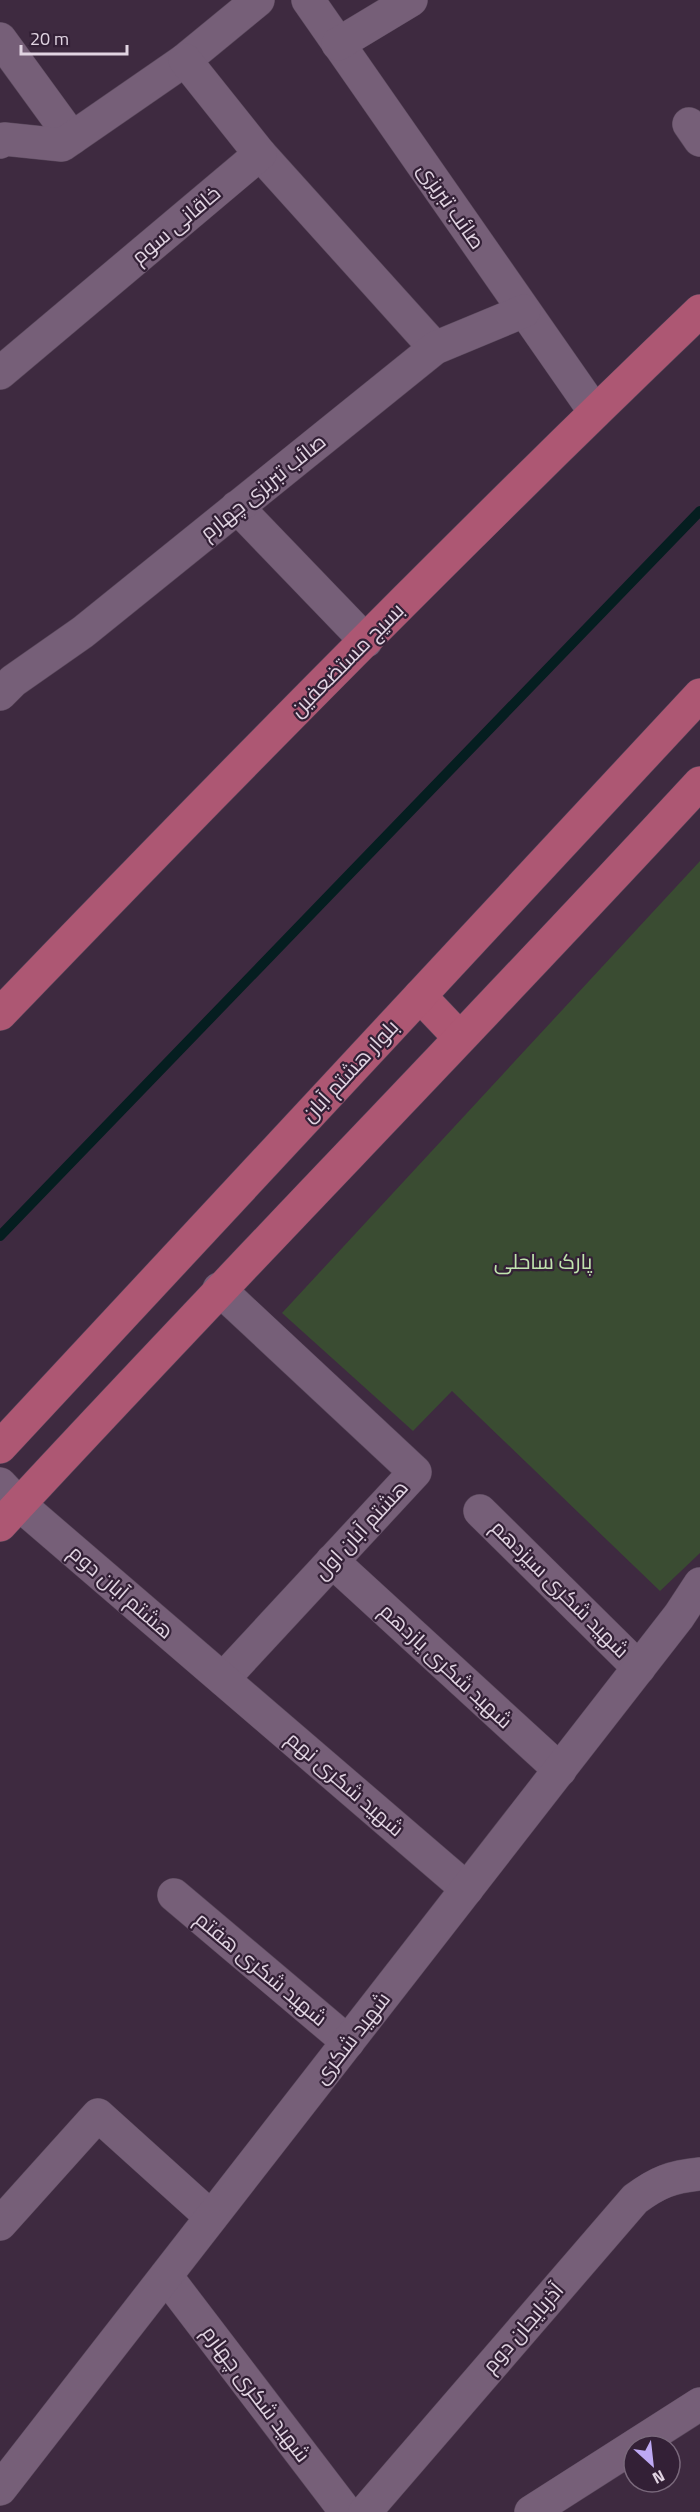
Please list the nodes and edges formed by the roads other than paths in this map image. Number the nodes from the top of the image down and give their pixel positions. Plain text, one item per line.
1 (258, 0) edge
2 (308, 0) edge
3 (411, 0) edge
4 (0, 39) edge
5 (338, 45) junction
6 (185, 60) junction
7 (72, 138) junction
8 (0, 142) edge
9 (260, 154) junction
10 (524, 311) junction
11 (700, 311) edge
12 (435, 348) junction
13 (0, 373) edge
14 (595, 412) junction
15 (237, 507) junction
16 (366, 640) junction
17 (6, 688) edge
18 (700, 694) edge
19 (700, 783) edge
20 (420, 996) junction
21 (0, 1014) edge
22 (459, 1037) junction
23 (219, 1289) junction
24 (0, 1447) edge
25 (6, 1504) edge
26 (480, 1511) dead end
27 (332, 1562) junction
28 (700, 1584) edge
29 (639, 1668) junction
30 (223, 1679) junction
31 (560, 1770) junction
32 (467, 1889) junction
33 (174, 1895) dead end
34 (348, 2042) junction
35 (700, 2174) edge
36 (211, 2217) junction
37 (0, 2224) edge
38 (166, 2276) junction
39 (700, 2404) edge
40 (0, 2489) edge
41 (346, 2512) edge
42 (365, 2512) edge
43 (531, 2512) edge

1 - 6 street
2 - 5 street, صائب تبریزی
3 - 5 street
4 - 7 street
5 - 10 street, صائب تبریزی
6 - 7 street
6 - 9 street
7 - 8 street
9 - 12 street
9 - 13 street, خاقانی سوم
10 - 12 street, صائب تبریزی چهارم
10 - 14 street, صائب تبریزی
11 - 14 main road, بسیج مستضعفین
12 - 15 street, صائب تبریزی چهارم
14 - 16 main road, بسیج مستضعفین
15 - 16 street
15 - 17 street, صائب تبریزی چهارم
16 - 21 main road, بسیج مستضعفین
18 - 20 main road, بلوار هشتم آبان
19 - 22 main road
20 - 22 main road
20 - 24 main road, بلوار هشتم آبان
22 - 23 main road
23 - 25 main road
23 - 27 street, هشتم آبان اول
25 - 30 street, هشتم آبان دوم
26 - 29 street, شهید شکری سیزدهم
27 - 30 street, هشتم آبان اول
27 - 31 street, شهید شکری یازدهم
28 - 29 street, شهید شکری
29 - 31 street, شهید شکری
30 - 32 street, شهید شکری نهم
31 - 32 street, شهید شکری
32 - 34 street, شهید شکری
33 - 34 street, شهید شکری هفتم
34 - 36 street, شهید شکری
35 - 42 street, آذربایجان دوم
36 - 37 street
36 - 38 street, شهید شکری
38 - 40 street, شهید شکری
38 - 41 street, شهید شکری چهارم
39 - 43 street

